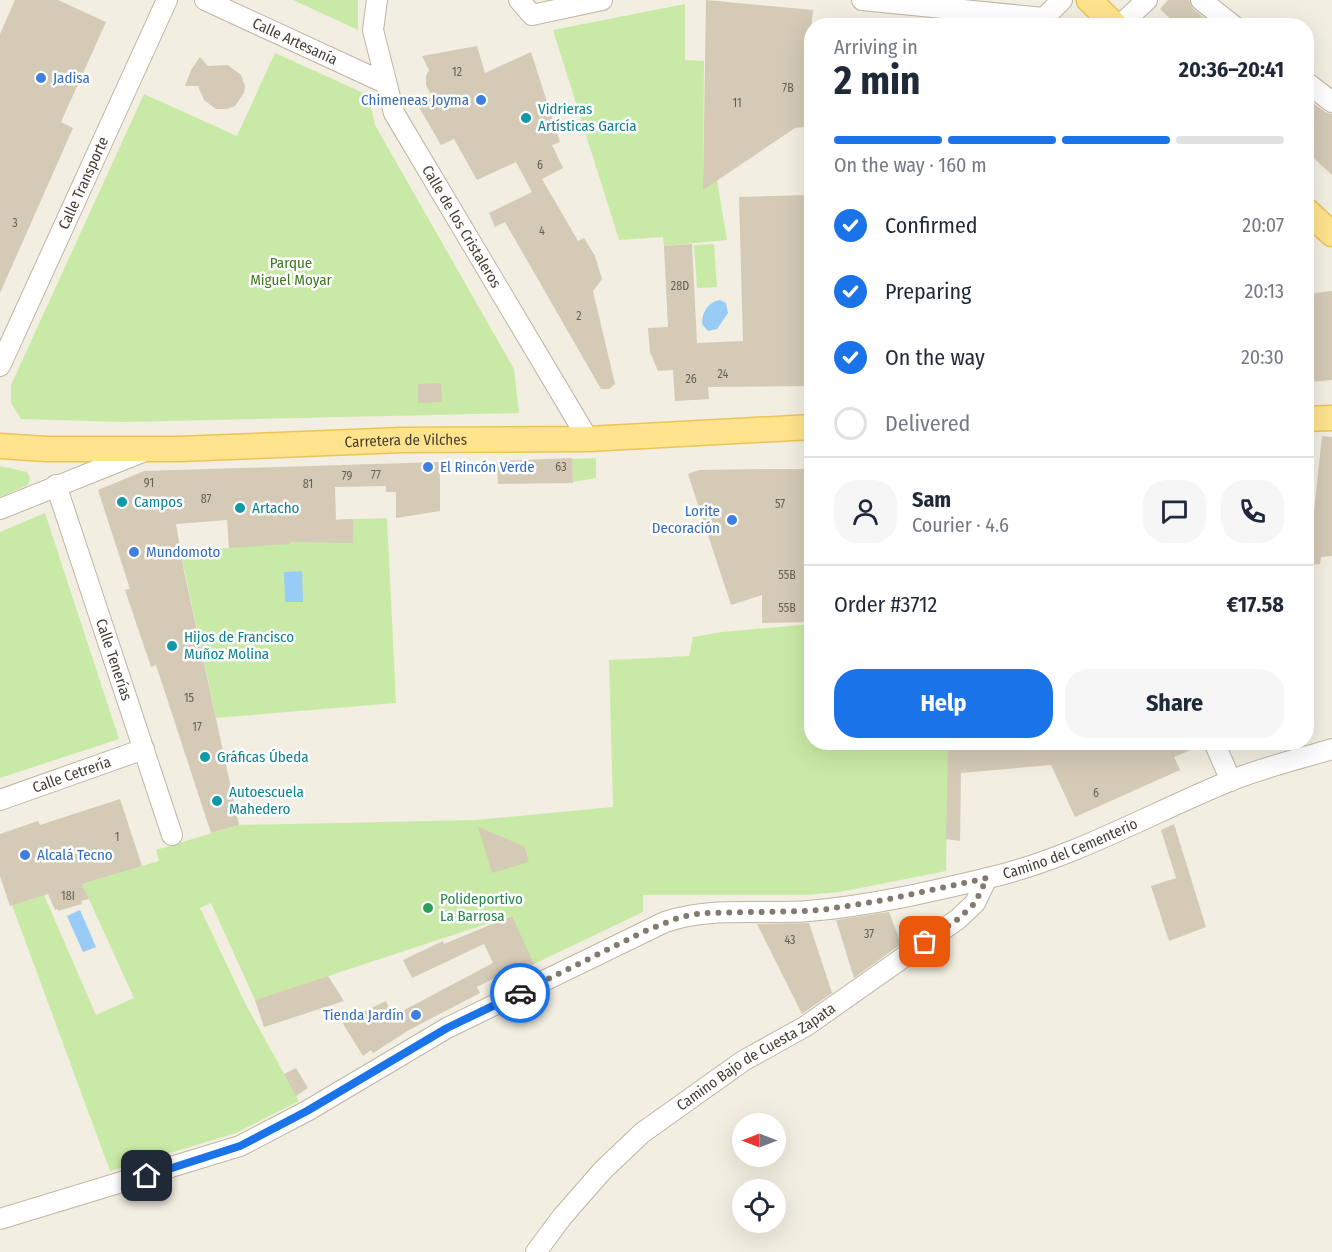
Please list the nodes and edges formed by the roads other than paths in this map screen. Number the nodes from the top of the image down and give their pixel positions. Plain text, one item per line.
1 (167, 0) edge
2 (205, 0) edge
3 (377, 0) edge
4 (519, 0) edge
5 (602, 0) edge
6 (862, 0) edge
7 (1062, 0) edge
8 (1089, 0) edge
9 (1147, 0) edge
10 (1201, 0) edge
11 (1108, 18) edge
12 (1126, 18) edge
13 (1224, 18) edge
14 (385, 83) junction
15 (1314, 88) edge
16 (1332, 102) edge
17 (1314, 217) edge
18 (1332, 234) edge
19 (0, 366) edge
20 (1332, 418) edge
21 (1314, 419) edge
22 (804, 427) edge
23 (588, 439) junction
24 (0, 446) edge
25 (150, 449) junction
26 (56, 486) junction
27 (0, 509) edge
28 (144, 749) junction
29 (1332, 749) edge
30 (1217, 750) edge
31 (1231, 781) junction
32 (0, 800) edge
33 (172, 835) dead end
34 (987, 878) junction
35 (0, 1219) edge
36 (536, 1252) edge

1 - 19 street, Calle Transporte
2 - 14 street, Calle Artesanía
3 - 14 street, Calle de los Cristaleros
4 - 5 street
6 - 7 street
8 - 11 main road
9 - 12 street
10 - 13 street
14 - 23 street, Calle de los Cristaleros
15 - 16 street
17 - 18 main road
20 - 21 main road
22 - 23 main road, Carretera de Vilches
23 - 25 main road, Carretera de Vilches
24 - 25 main road, Carretera de Vilches
25 - 26 street
26 - 27 street
26 - 28 street, Calle Tenerías
28 - 32 street, Calle Cetrería
28 - 33 street, Calle Tenerías
29 - 31 street, Camino del Cementerio
30 - 31 street
31 - 34 street, Camino del Cementerio
34 - 35 street, Camino del Cementerio
34 - 36 street, Camino Bajo de Cuesta Zapata

